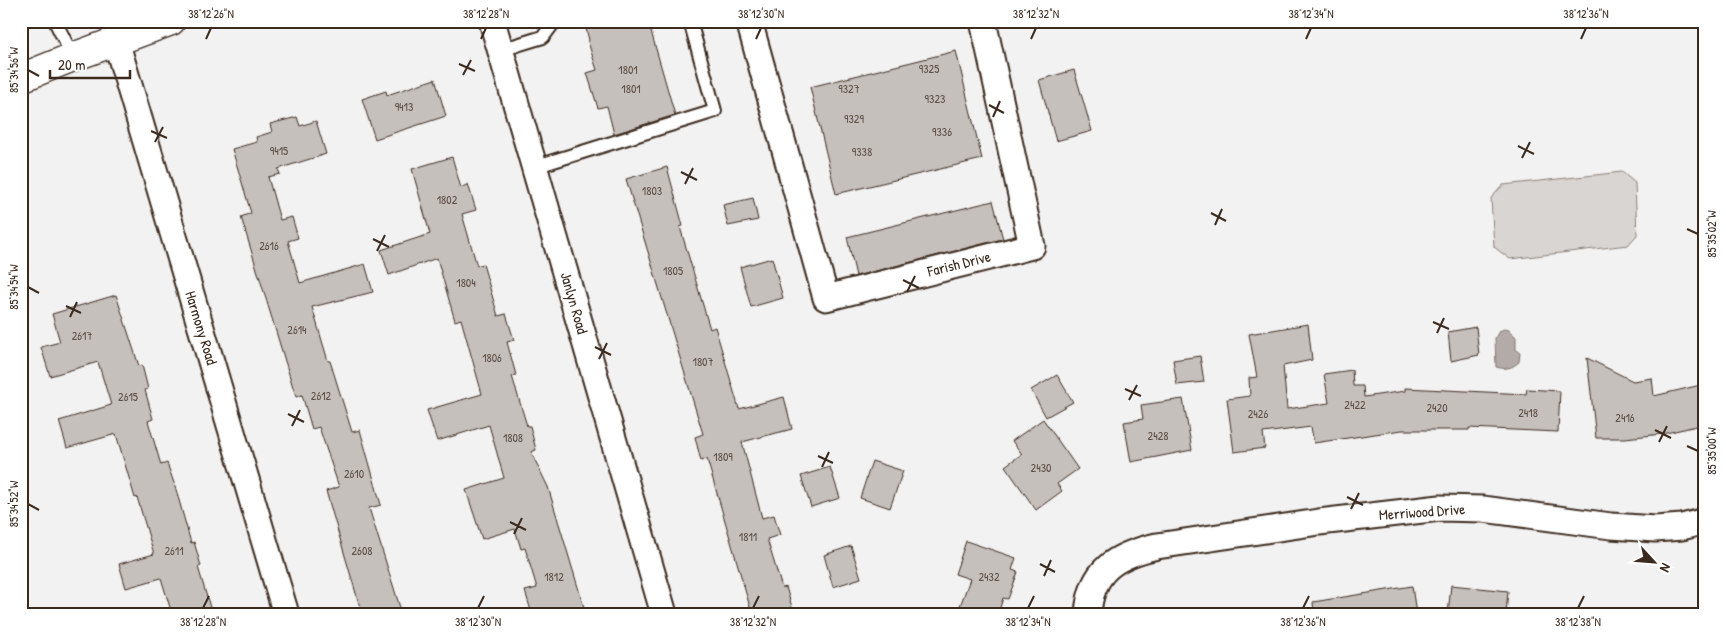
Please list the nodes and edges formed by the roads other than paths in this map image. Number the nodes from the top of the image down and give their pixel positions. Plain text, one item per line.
1 (55, 21) edge
2 (171, 21) edge
3 (492, 21) edge
4 (555, 21) edge
5 (690, 21) edge
6 (749, 21) edge
7 (983, 21) edge
8 (116, 42) junction
9 (500, 50) junction
10 (73, 57) junction
11 (21, 78) edge
12 (534, 167) junction
13 (1705, 521) edge
14 (286, 614) edge
15 (664, 614) edge
16 (1088, 614) edge

1 - 10 lane
2 - 8 main road
3 - 9 street, Janlyn Road
4 - 9 lane
5 - 12 lane
6 - 7 street, Farish Drive
8 - 10 main road
8 - 14 street, Harmony Road
9 - 12 street, Janlyn Road
10 - 11 main road
12 - 15 street, Janlyn Road
13 - 16 street, Merriwood Drive

